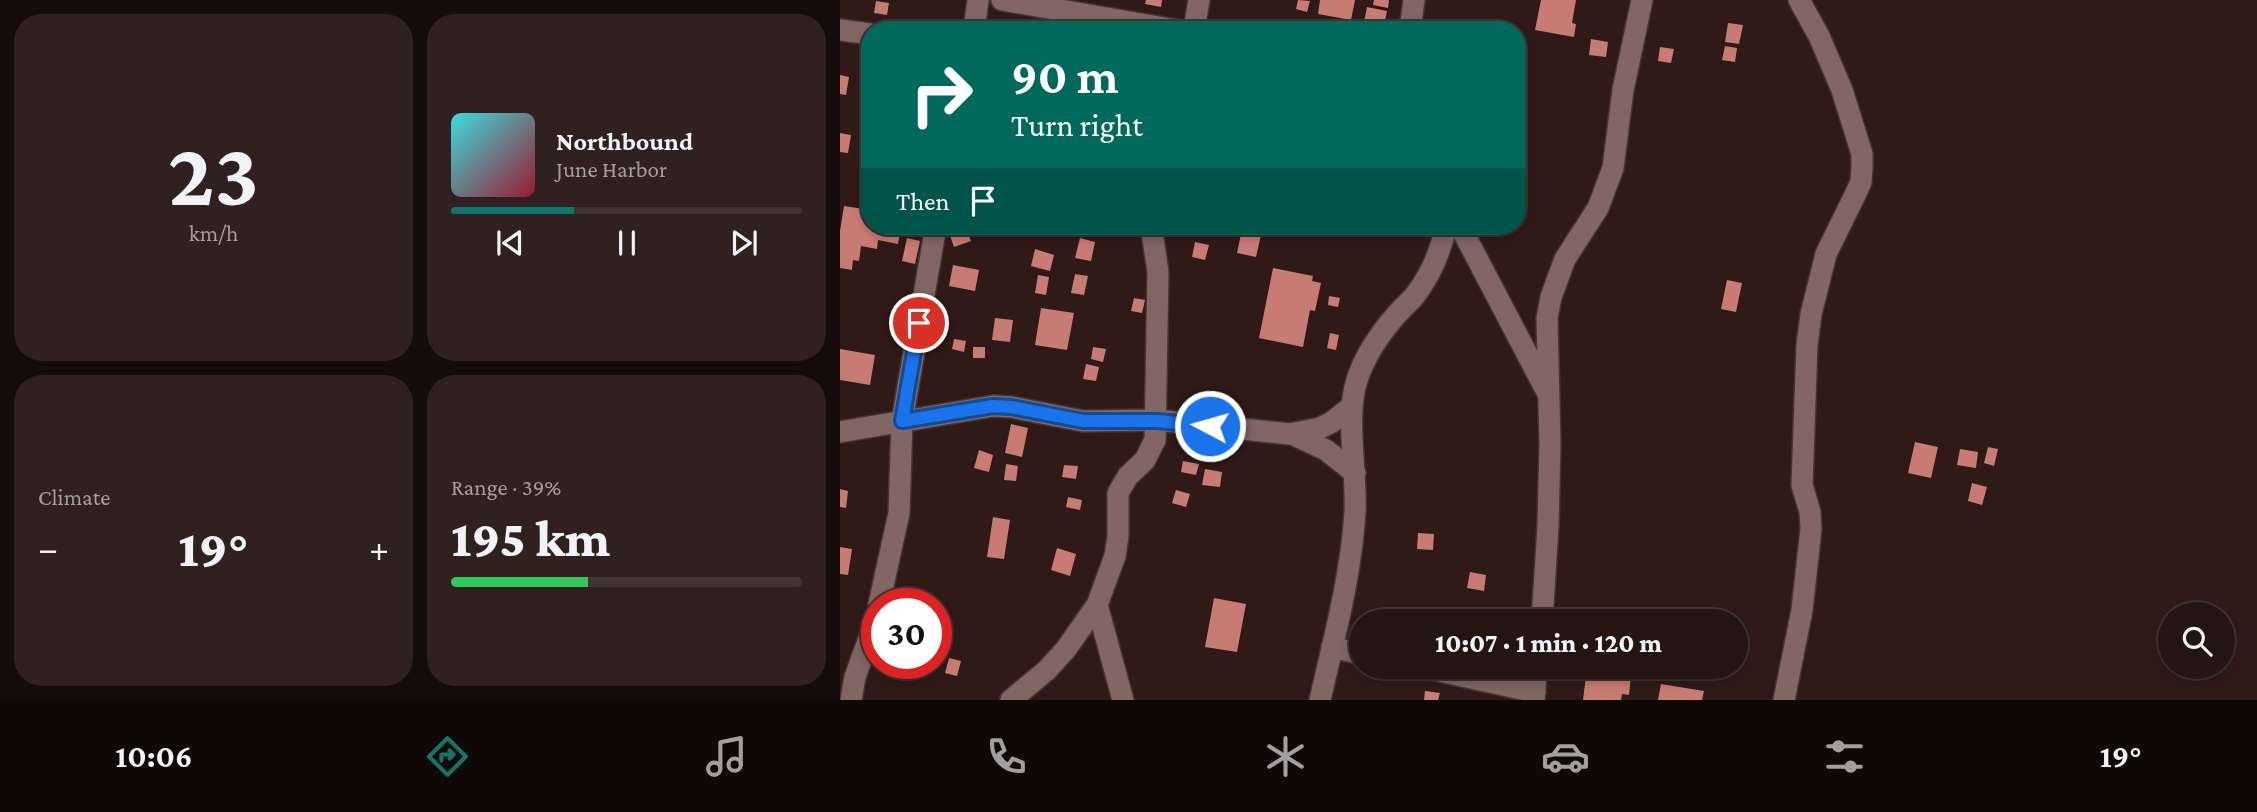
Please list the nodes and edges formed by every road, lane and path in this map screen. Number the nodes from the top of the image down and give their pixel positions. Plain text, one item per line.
1 (978, 0) edge
2 (1002, 0) edge
3 (1199, 0) edge
4 (1414, 0) edge
5 (1642, 0) edge
6 (1799, 0) edge
7 (975, 21) edge
8 (1124, 21) edge
9 (1196, 21) edge
10 (1411, 21) edge
11 (840, 30) edge
12 (861, 33) edge
13 (934, 235) edge
14 (1152, 235) edge
15 (1443, 235) edge
16 (1466, 235) edge
17 (1549, 396) junction
18 (1352, 406) junction
19 (902, 421) junction
20 (1157, 421) junction
21 (840, 432) edge
22 (1290, 434) junction
23 (1355, 473) junction
24 (883, 588) edge
25 (1097, 604) junction
26 (1543, 609) edge
27 (1332, 648) junction
28 (1349, 651) edge
29 (861, 660) edge
30 (1468, 679) edge
31 (1534, 696) edge
32 (850, 700) edge
33 (1011, 700) edge
34 (1124, 700) edge
35 (1320, 700) edge
36 (1784, 700) edge

1 - 7 street
2 - 8 street
3 - 9 street
4 - 10 street
5 - 17 street
6 - 36 street
11 - 12 street
13 - 19 street
14 - 20 street
15 - 18 street
16 - 17 street
17 - 26 street
18 - 22 street
18 - 23 street
19 - 20 street
19 - 21 street
19 - 24 street
20 - 22 street
20 - 25 street
22 - 23 street
23 - 27 street
25 - 33 street
25 - 34 street
27 - 28 street
27 - 35 street
29 - 32 street
30 - 31 street

